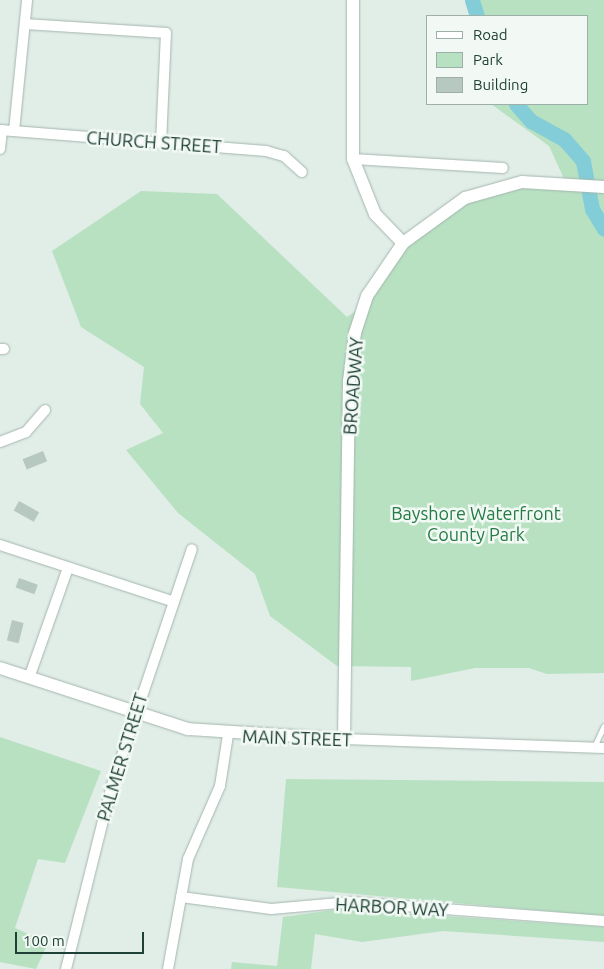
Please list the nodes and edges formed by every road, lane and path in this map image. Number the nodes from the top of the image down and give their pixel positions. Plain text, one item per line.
1 (27, 0) edge
2 (353, 0) edge
3 (26, 24) junction
4 (1, 130) edge
5 (14, 132) junction
6 (161, 144) junction
7 (0, 149) edge
8 (353, 159) junction
9 (503, 168) dead end
10 (302, 172) dead end
11 (604, 187) edge
12 (402, 243) junction
13 (45, 410) dead end
14 (0, 442) edge
15 (0, 545) edge
16 (192, 548) dead end
17 (68, 568) junction
18 (174, 602) junction
19 (0, 668) edge
20 (29, 678) junction
21 (135, 714) junction
22 (604, 726) edge
23 (228, 735) junction
24 (344, 740) junction
25 (599, 748) edge
26 (181, 897) junction
27 (604, 921) edge
28 (66, 969) edge
29 (168, 969) edge

1 - 3 street
2 - 8 street
3 - 5 street
3 - 6 street
4 - 5 street, CHURCH STREET
4 - 7 street
5 - 6 street, CHURCH STREET
6 - 10 street, CHURCH STREET
8 - 9 street
8 - 12 street
11 - 12 street
12 - 24 street, BROADWAY
13 - 14 street
15 - 17 street
16 - 18 street, PALMER STREET
17 - 18 street
17 - 20 street
18 - 21 street, PALMER STREET
19 - 20 street, MAIN STREET
20 - 21 street, MAIN STREET
21 - 23 street, MAIN STREET
21 - 28 street, PALMER STREET
22 - 25 lane
23 - 24 street, MAIN STREET
23 - 26 street
24 - 25 street, MAIN STREET
26 - 27 street, HARBOR WAY
26 - 29 street

